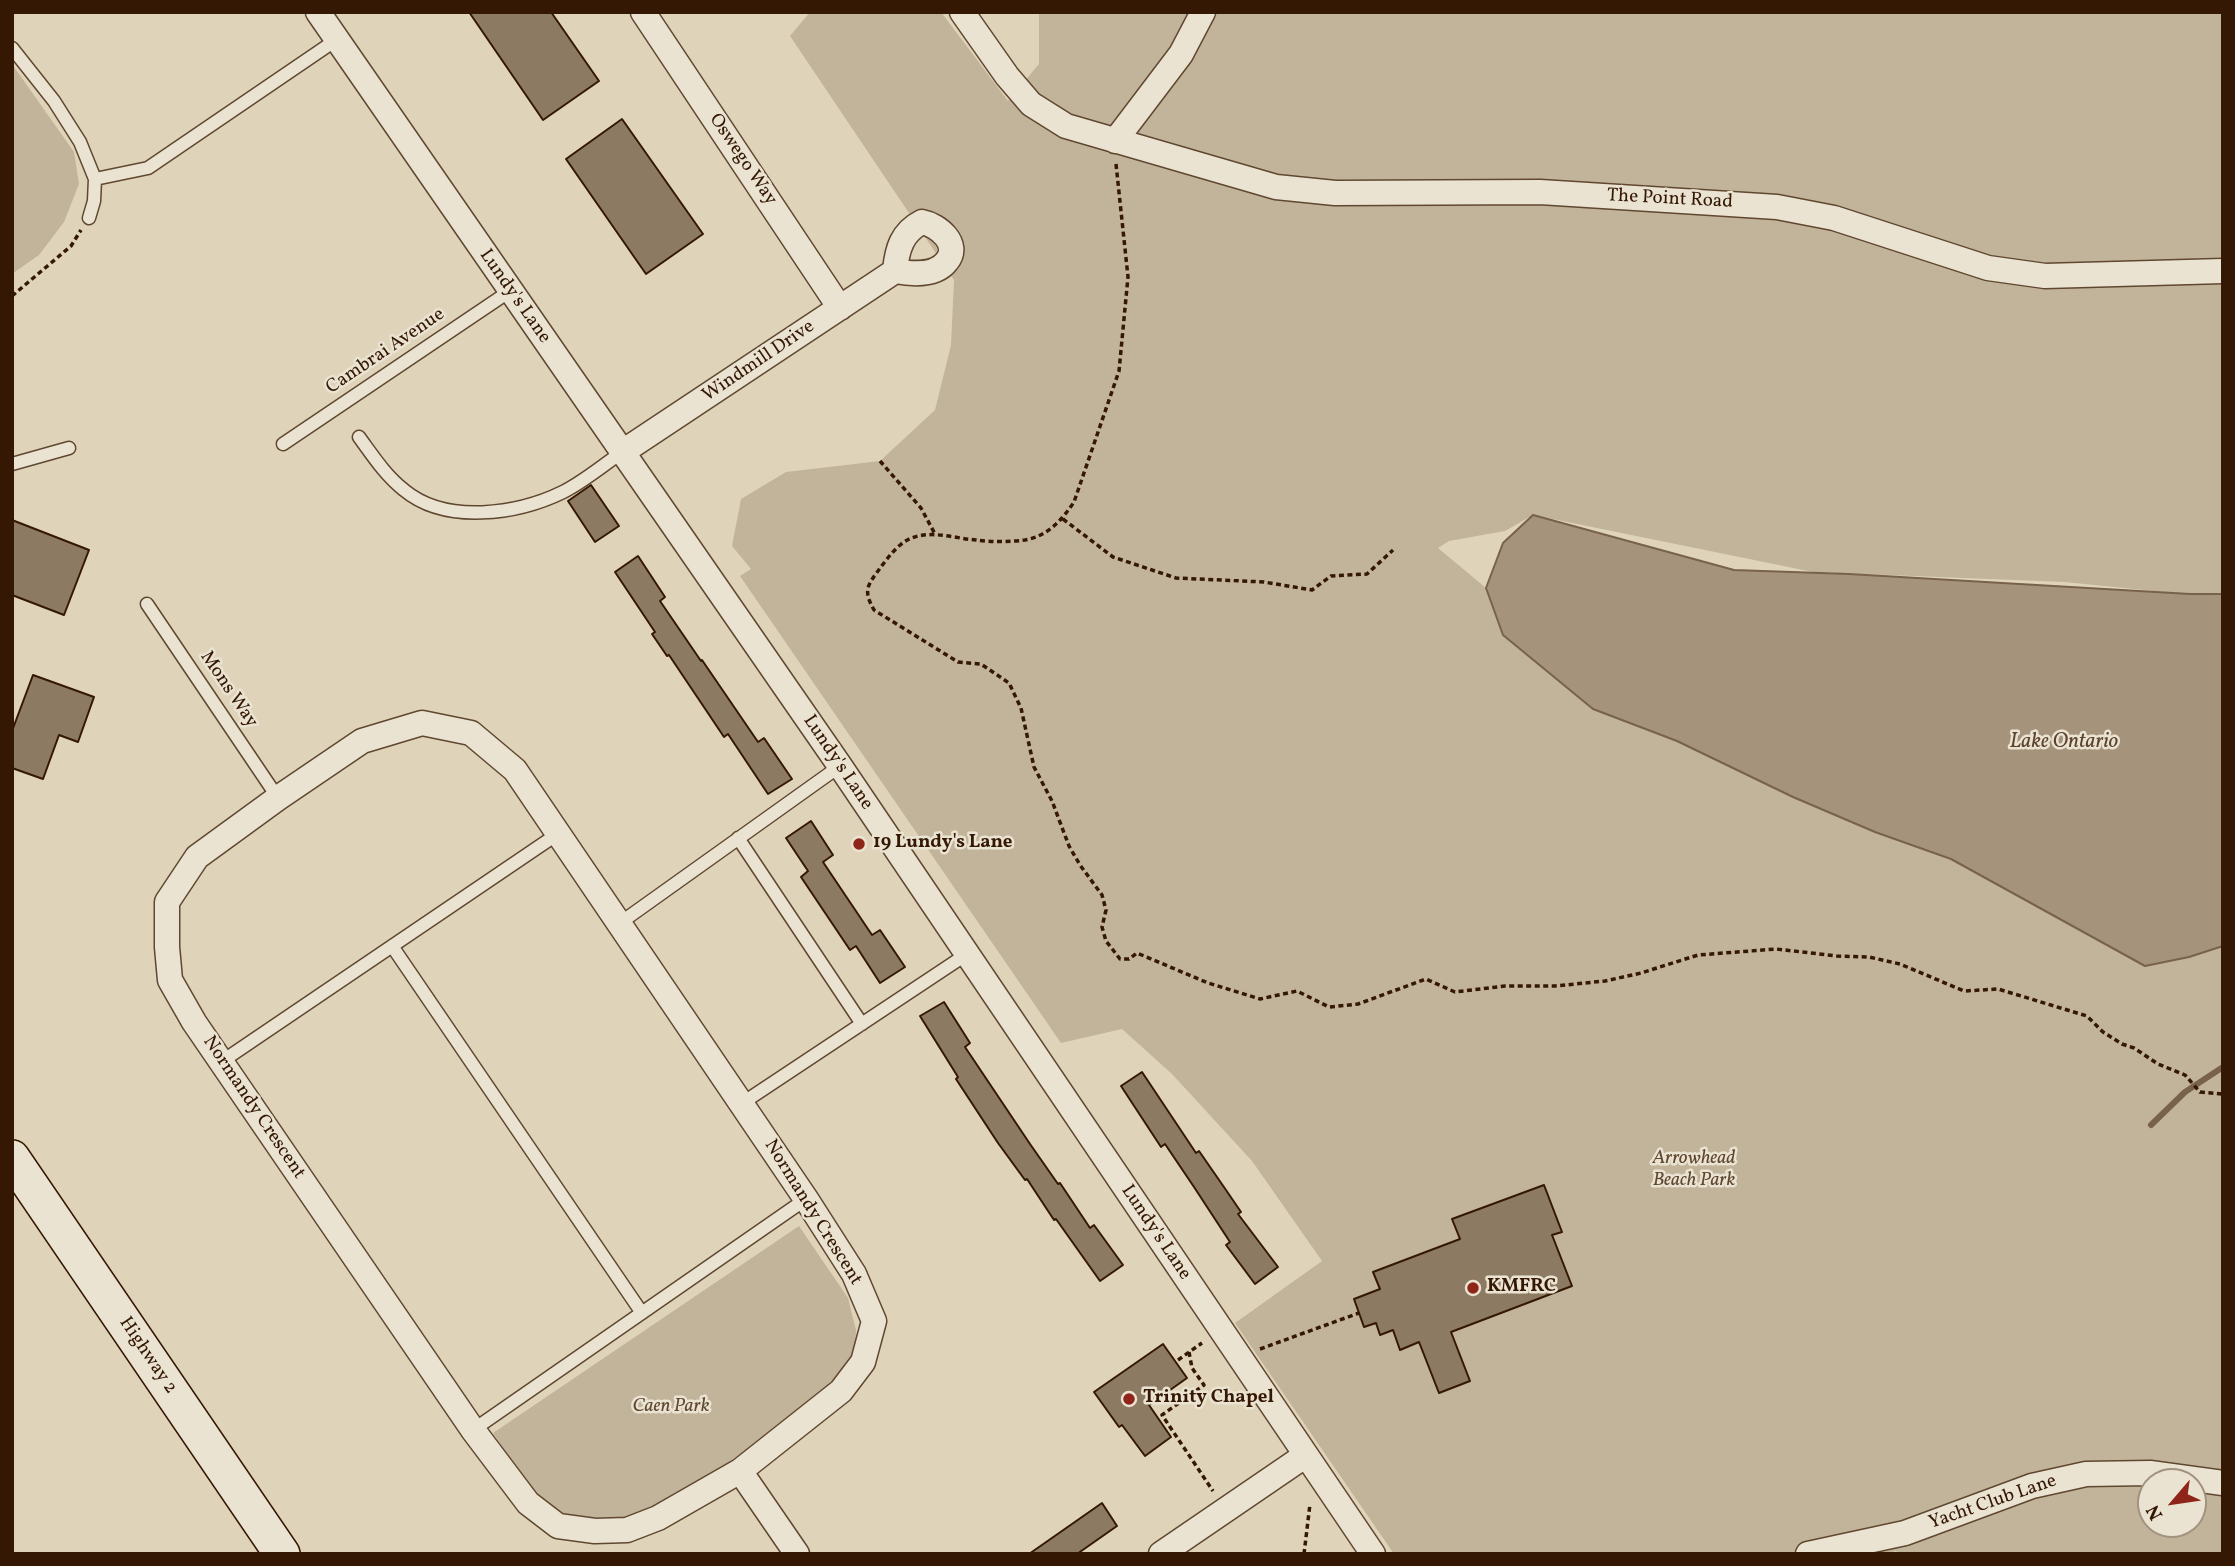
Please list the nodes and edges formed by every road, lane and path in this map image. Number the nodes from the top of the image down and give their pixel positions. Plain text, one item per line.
1 (318, 12) edge
2 (643, 12) edge
3 (962, 12) edge
4 (1203, 12) edge
5 (336, 40) junction
6 (12, 47) edge
7 (1115, 141) junction
8 (95, 179) junction
9 (89, 218) joint
10 (895, 271) dead end
11 (2223, 271) edge
12 (510, 291) junction
13 (12, 296) edge
14 (840, 308) junction
15 (359, 436) dead end
16 (283, 444) dead end
17 (69, 447) dead end
18 (621, 453) junction
19 (880, 461) dead end
20 (12, 464) edge
21 (1063, 519) junction
22 (935, 534) junction
23 (1393, 550) dead end
24 (147, 604) dead end
25 (840, 766) junction
26 (278, 798) junction
27 (559, 833) junction
28 (738, 838) junction
29 (620, 923) junction
30 (392, 946) junction
31 (967, 954) junction
32 (862, 1024) junction
33 (221, 1062) junction
34 (2223, 1094) edge
35 (741, 1104) junction
36 (12, 1157) edge
37 (806, 1199) junction
38 (642, 1313) junction
39 (1359, 1313) dead end
40 (1211, 1338) dead end
41 (1258, 1350) dead end
42 (1189, 1352) junction
43 (1178, 1360) dead end
44 (473, 1430) junction
45 (1306, 1455) junction
46 (740, 1471) junction
47 (2223, 1483) edge
48 (1311, 1500) dead end
49 (1225, 1510) junction
50 (1306, 1553) edge
51 (282, 1554) edge
52 (797, 1554) edge
53 (1161, 1554) edge
54 (1373, 1554) edge
55 (1808, 1554) edge

1 - 5 street, Lundy's Lane
2 - 14 street, Oswego Way
3 - 7 street, The Point Road
4 - 7 street
5 - 8 lane
5 - 12 street, Lundy's Lane
6 - 8 lane
7 - 11 street, The Point Road
7 - 21 path
8 - 9 lane
9 - 13 path
10 - 14 street, Windmill Drive
12 - 16 lane, Cambrai Avenue
12 - 18 street, Lundy's Lane
14 - 18 street, Windmill Drive
15 - 18 lane
17 - 20 lane
18 - 25 street, Lundy's Lane
19 - 22 path
21 - 22 path
21 - 23 path
22 - 34 path
24 - 26 lane, Mons Way
25 - 28 lane
25 - 31 street, Lundy's Lane
26 - 27 street, Normandy Crescent
26 - 33 street, Normandy Crescent
27 - 29 street, Normandy Crescent
27 - 30 lane
28 - 29 lane
28 - 32 lane
29 - 35 street, Normandy Crescent
30 - 33 lane
30 - 38 lane
31 - 32 lane
31 - 45 street, Lundy's Lane
32 - 35 lane
33 - 44 street, Normandy Crescent
35 - 37 street, Normandy Crescent
36 - 51 main road, Highway 2
37 - 38 lane
37 - 46 street, Normandy Crescent
38 - 44 lane
39 - 41 path
40 - 42 path
42 - 43 path
42 - 49 path
44 - 46 street, Normandy Crescent
45 - 49 street
45 - 54 street, Lundy's Lane
46 - 52 street
47 - 55 street, Yacht Club Lane
48 - 50 path
49 - 53 street

